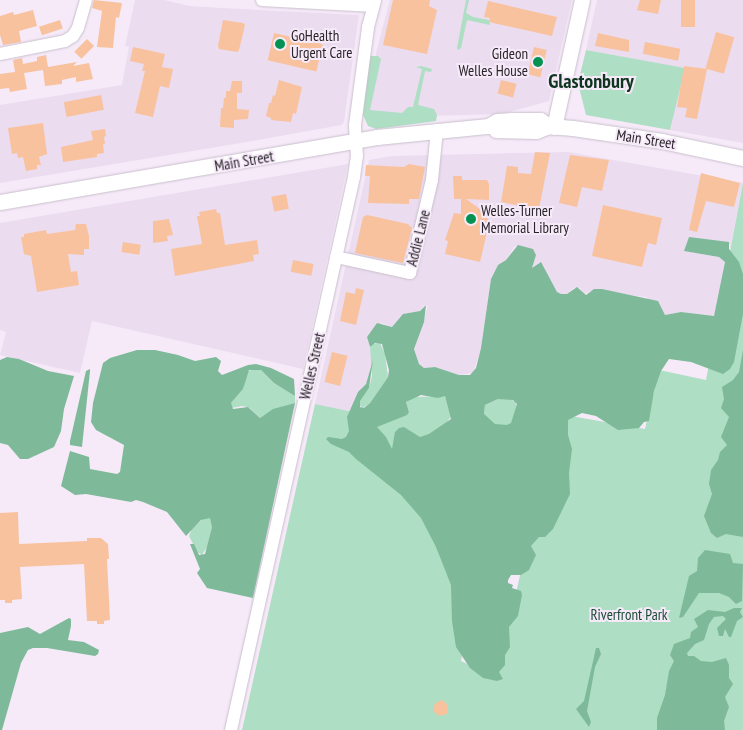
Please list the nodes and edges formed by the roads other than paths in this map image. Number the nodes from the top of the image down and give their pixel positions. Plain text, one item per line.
1 (86, 0) edge
2 (262, 0) edge
3 (582, 0) edge
4 (374, 3) edge
5 (0, 54) edge
6 (551, 126) junction
7 (437, 130) junction
8 (355, 140) junction
9 (743, 158) edge
10 (0, 202) edge
11 (336, 257) junction
12 (230, 730) edge

1 - 5 street
2 - 4 street
3 - 6 main road
4 - 8 street, Welles Street
6 - 7 main road, Main Street
6 - 9 main road, Main Street
7 - 8 main road, Main Street
7 - 11 street, Addie Lane
8 - 10 main road, Main Street
8 - 11 street, Welles Street
11 - 12 street, Welles Street

